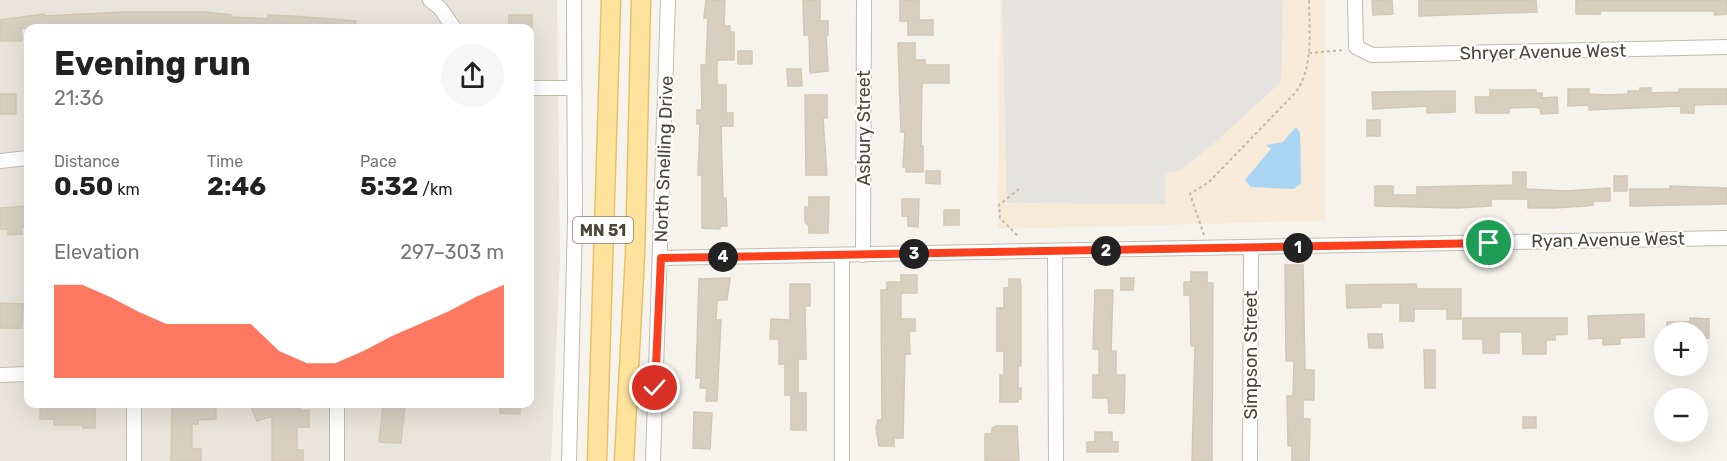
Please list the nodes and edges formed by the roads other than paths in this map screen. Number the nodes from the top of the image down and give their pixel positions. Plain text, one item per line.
1 (430, 0) edge
2 (574, 0) edge
3 (611, 0) edge
4 (641, 0) edge
5 (668, 0) edge
6 (864, 0) edge
7 (1355, 0) edge
8 (452, 24) edge
9 (1727, 47) edge
10 (534, 88) edge
11 (573, 88) junction
12 (24, 158) edge
13 (0, 161) edge
14 (1727, 238) edge
15 (1251, 249) junction
16 (1055, 252) junction
17 (842, 255) junction
18 (863, 255) junction
19 (661, 258) junction
20 (24, 374) edge
21 (0, 375) edge
22 (134, 408) edge
23 (337, 408) edge
24 (134, 461) edge
25 (336, 461) edge
26 (569, 461) edge
27 (597, 461) edge
28 (624, 461) edge
29 (653, 461) edge
30 (842, 461) edge
31 (1056, 461) edge
32 (1250, 461) edge

1 - 8 street
2 - 11 street
3 - 27 main road, MN 51
4 - 28 main road, MN 51
5 - 19 street, North Snelling Drive
6 - 18 street, Asbury Street
7 - 9 street, Shryer Avenue West
10 - 11 street
11 - 26 street
12 - 13 street
14 - 15 street, Ryan Avenue West
15 - 16 street, Ryan Avenue West
15 - 32 street, Simpson Street
16 - 18 street, Ryan Avenue West
16 - 31 street
17 - 18 street, Ryan Avenue West
17 - 19 street, Ryan Avenue West
17 - 30 street
19 - 29 street, North Snelling Drive
20 - 21 street
22 - 24 street
23 - 25 street

